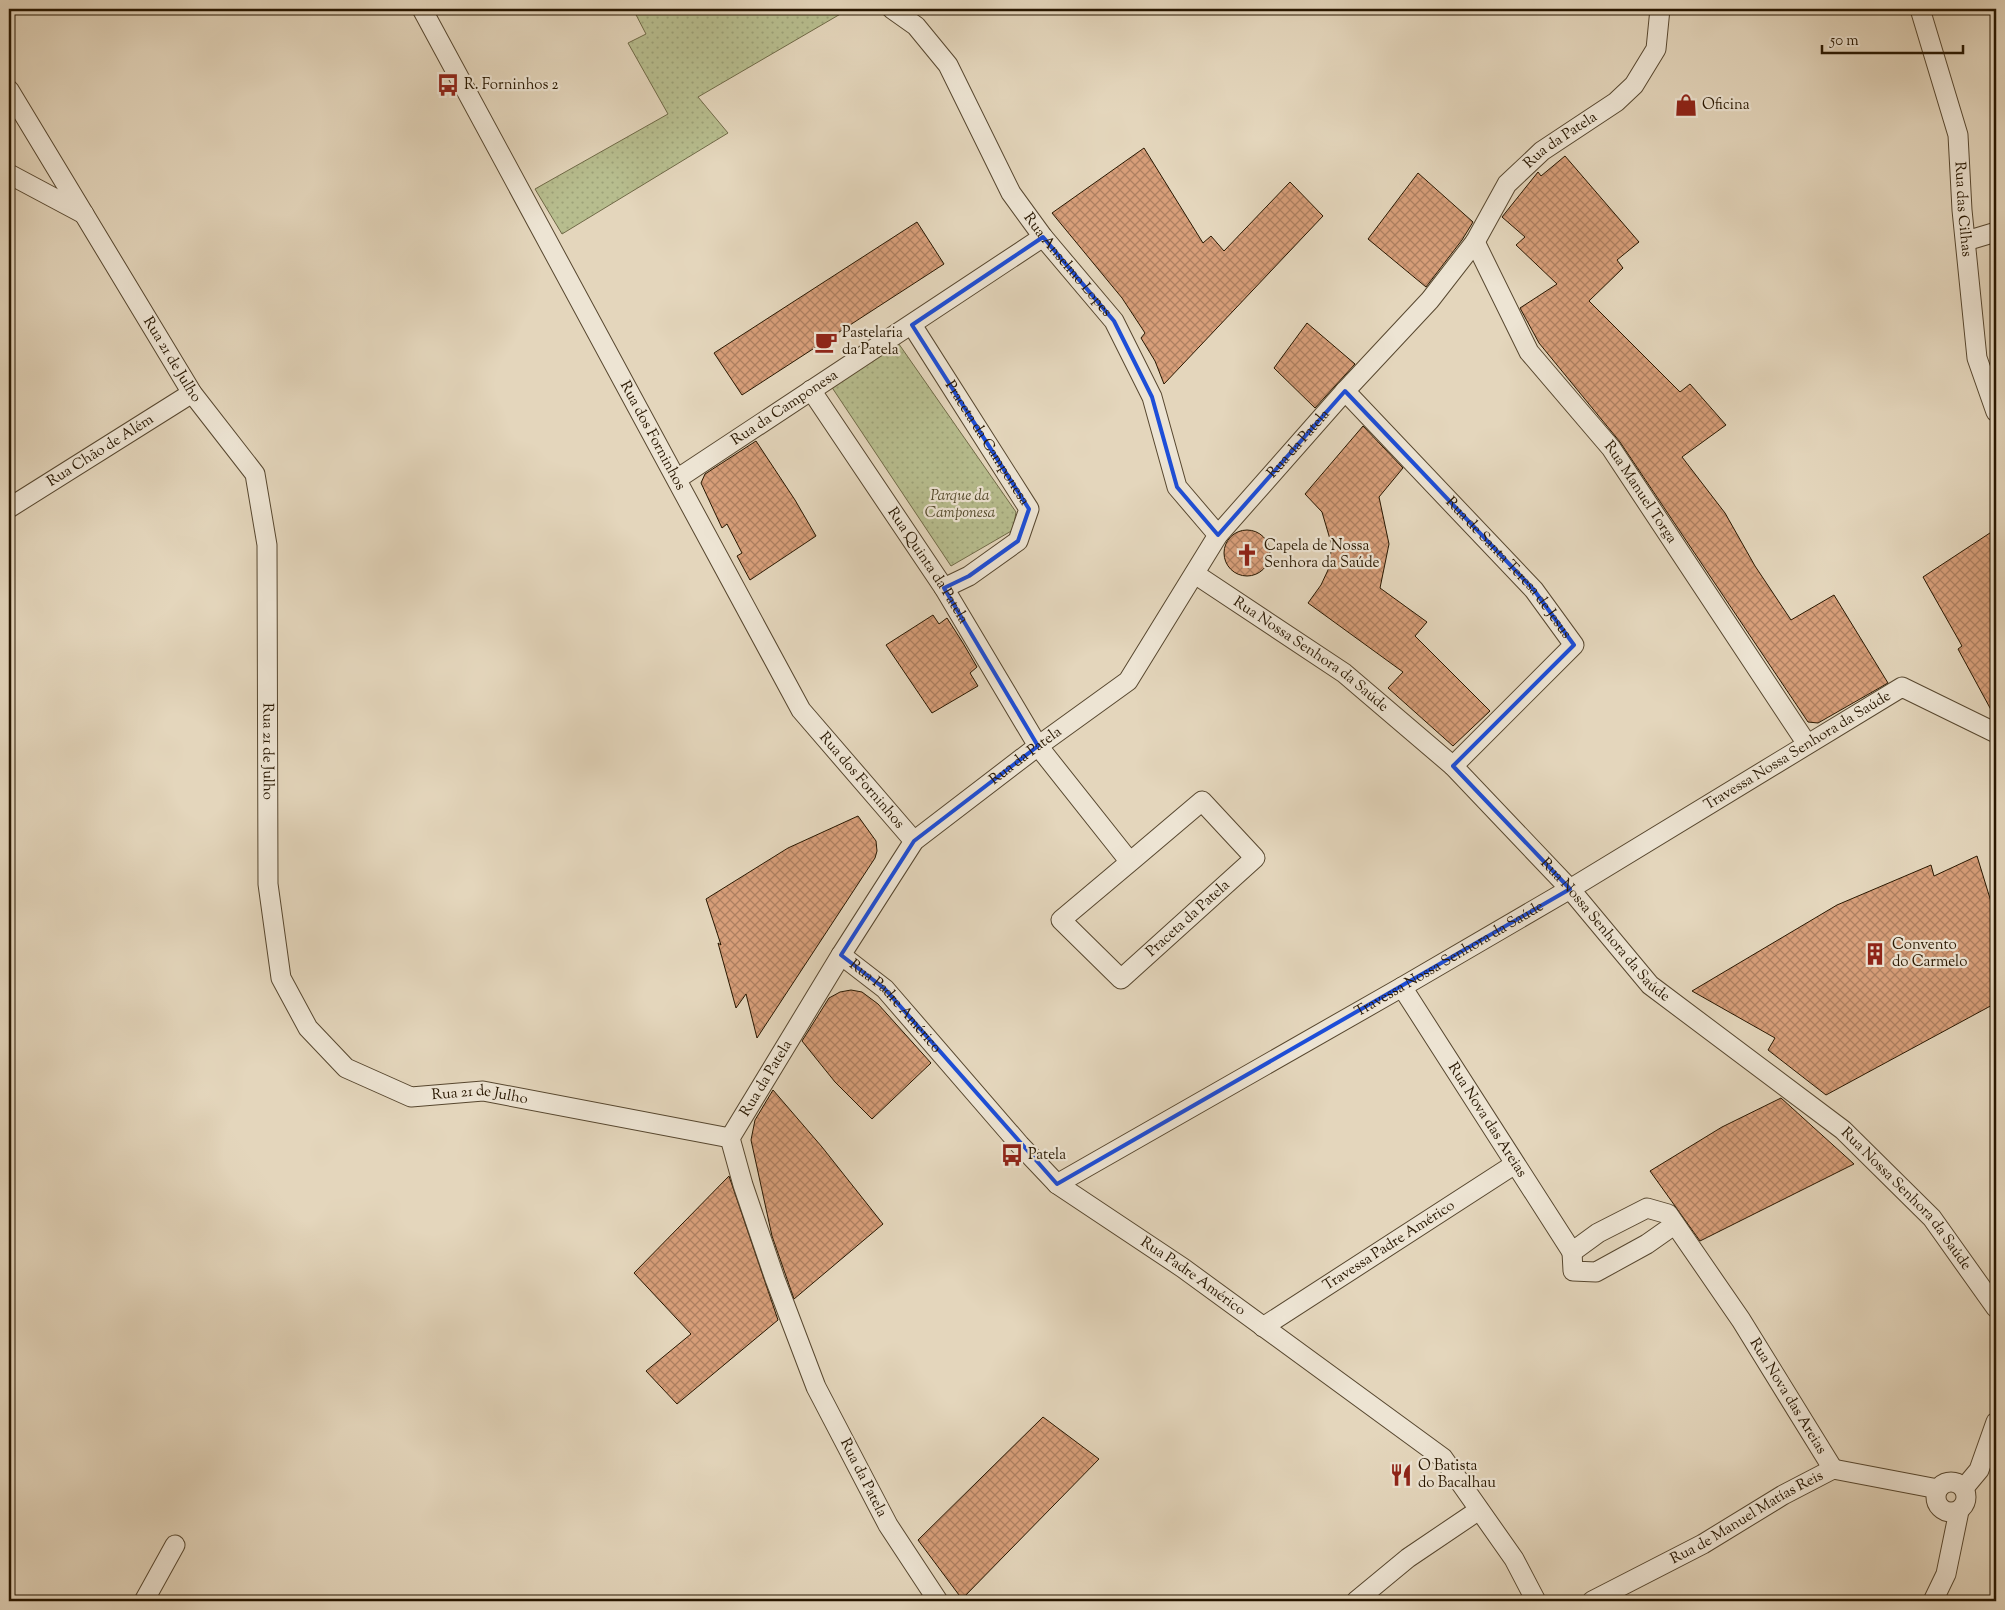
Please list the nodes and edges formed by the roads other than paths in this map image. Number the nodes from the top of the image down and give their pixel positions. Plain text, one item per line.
1 (422, 9) edge
2 (892, 9) edge
3 (1660, 9) edge
4 (1920, 9) edge
5 (9, 90) edge
6 (9, 174) edge
7 (85, 215) junction
8 (1996, 232) edge
9 (1043, 237) junction
10 (1966, 241) junction
11 (1475, 242) junction
12 (912, 325) junction
13 (811, 390) junction
14 (1344, 391) junction
15 (192, 393) junction
16 (1996, 412) edge
17 (677, 480) junction
18 (9, 508) edge
19 (1218, 535) junction
20 (1195, 574) junction
21 (944, 588) junction
22 (1996, 733) edge
23 (1807, 744) junction
24 (1038, 746) junction
25 (1453, 766) junction
26 (914, 842) junction
27 (1130, 862) junction
28 (1570, 889) junction
29 (841, 955) junction
30 (1402, 987) junction
31 (730, 1138) junction
32 (1515, 1164) junction
33 (1057, 1184) junction
34 (1674, 1225) junction
35 (1572, 1252) junction
36 (1996, 1308) edge
37 (1263, 1327) junction
38 (1996, 1422) edge
39 (1834, 1469) junction
40 (1964, 1488) junction
41 (1938, 1489) junction
42 (1479, 1510) junction
43 (1959, 1511) junction
44 (175, 1545) dead end
45 (144, 1601) edge
46 (938, 1601) edge
47 (1356, 1601) edge
48 (1536, 1601) edge
49 (1592, 1601) edge
50 (1933, 1601) edge

1 - 17 street, Rua dos Forninhos
2 - 9 street, Rua Anselmo Lopes
3 - 11 street, Rua da Patela
4 - 10 street, Rua das Cilhas
5 - 7 street, Rua 21 de Julho
6 - 7 street
7 - 15 street, Rua 21 de Julho
8 - 10 street
9 - 12 street, Rua da Camponesa
9 - 19 street, Rua Anselmo Lopes
10 - 16 street, Rua das Cilhas
11 - 14 street, Rua da Patela
11 - 23 street, Rua Manuel Torga
12 - 13 street, Rua da Camponesa
12 - 21 street, Praceta da Camponesa
13 - 17 street, Rua da Camponesa
13 - 21 street, Rua Quinta da Patela
14 - 19 street, Rua da Patela
14 - 25 street, Rua de Santa Teresa de Jesus
15 - 18 street, Rua Chão de Além
15 - 31 street, Rua 21 de Julho
17 - 26 street, Rua dos Forninhos
19 - 20 street, Rua da Patela
20 - 24 street, Rua da Patela
20 - 25 street, Rua Nossa Senhora da Saúde
21 - 24 street, Rua Quinta da Patela
22 - 23 street, Travessa Nossa Senhora da Saúde
23 - 28 street, Travessa Nossa Senhora da Saúde
24 - 26 street, Rua da Patela
24 - 27 street
25 - 28 street, Rua Nossa Senhora da Saúde
26 - 29 street, Rua da Patela
27 - 27 street, Praceta da Patela
28 - 30 street, Travessa Nossa Senhora da Saúde
28 - 36 street, Rua Nossa Senhora da Saúde
29 - 31 street, Rua da Patela
29 - 33 street, Rua Padre Américo
30 - 32 street, Rua Nova das Areias
30 - 33 street, Travessa Nossa Senhora da Saúde
31 - 46 street, Rua da Patela
32 - 35 street, Rua Nova das Areias
32 - 37 street, Travessa Padre Américo
33 - 37 street, Rua Padre Américo
34 - 35 street, Rua Nova das Areias
34 - 35 street, Rua Nova das Areias
34 - 39 street, Rua Nova das Areias
37 - 42 street, Rua Padre Américo
38 - 40 street
39 - 41 street, Rua de Manuel Matías Reis
39 - 49 street, Rua de Manuel Matías Reis
40 - 41 street
40 - 43 street
41 - 43 street
42 - 47 street
42 - 48 street, Rua Padre Américo
43 - 50 street
44 - 45 street

